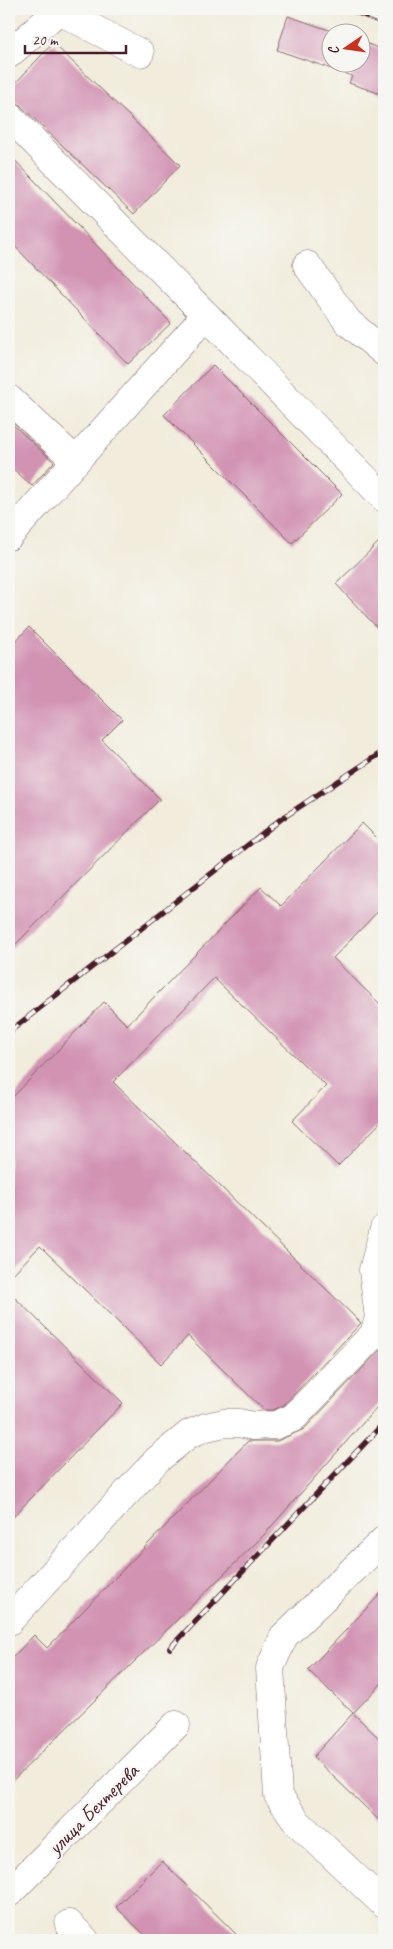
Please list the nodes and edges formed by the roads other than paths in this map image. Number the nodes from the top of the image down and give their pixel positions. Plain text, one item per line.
1 (57, 9) edge
2 (140, 53) dead end
3 (9, 54) edge
4 (9, 116) edge
5 (307, 265) dead end
6 (206, 315) junction
7 (384, 352) edge
8 (9, 399) edge
9 (76, 461) junction
10 (384, 498) edge
11 (9, 536) edge
12 (384, 1229) edge
13 (384, 1540) edge
14 (9, 1621) edge
15 (176, 1725) dead end
16 (9, 1892) edge
17 (384, 1904) edge

1 - 2 street
1 - 3 street
4 - 6 street
5 - 7 street
6 - 9 street
6 - 10 street
8 - 9 street
9 - 11 street
12 - 14 street
13 - 17 street
15 - 16 street, улица Бехтерева

